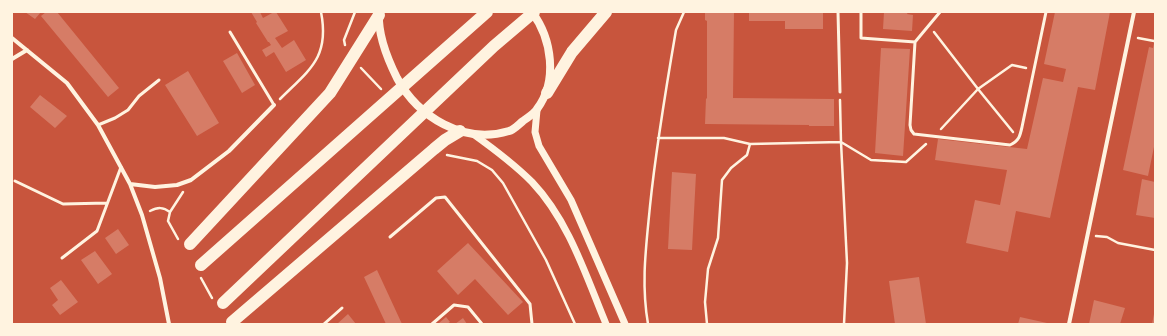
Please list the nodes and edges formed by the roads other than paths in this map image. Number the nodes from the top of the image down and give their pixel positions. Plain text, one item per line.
1 (487, 12) edge
2 (533, 12) edge
3 (606, 12) edge
4 (838, 12) edge
5 (860, 12) edge
6 (940, 12) edge
7 (1046, 12) edge
8 (1134, 12) edge
9 (379, 14) edge
10 (230, 32) dead end
11 (12, 38) edge
12 (915, 42) junction
13 (27, 50) junction
14 (12, 59) edge
15 (159, 80) dead end
16 (840, 92) road end
17 (547, 93) junction
18 (274, 105) joint
19 (537, 110) junction
20 (98, 125) junction
21 (460, 131) junction
22 (473, 134) junction
23 (121, 167) junction
24 (15, 181) dead end
25 (130, 184) junction
26 (107, 203) junction
27 (390, 237) dead end
28 (190, 244) dead end
29 (62, 258) dead end
30 (201, 265) dead end
31 (222, 303) dead end
32 (342, 308) dead end
33 (232, 322) dead end
34 (170, 324) edge
35 (324, 324) edge
36 (432, 324) edge
37 (482, 324) edge
38 (532, 324) edge
39 (606, 324) edge
40 (625, 324) edge
41 (1070, 324) edge

1 - 30 highway
2 - 17 main road
2 - 31 highway
3 - 17 highway
4 - 16 lane
5 - 12 lane
6 - 12 lane
7 - 12 lane
8 - 41 street
9 - 21 main road
9 - 28 highway
10 - 18 lane
11 - 13 street
13 - 14 street
13 - 20 street
15 - 20 lane
17 - 19 main road
18 - 25 street
19 - 22 main road
19 - 40 street
20 - 23 street
21 - 22 main road
21 - 33 highway
22 - 39 street
23 - 25 street
23 - 26 lane
24 - 26 lane
25 - 34 street
26 - 29 lane
27 - 38 lane
32 - 35 lane
36 - 37 lane

